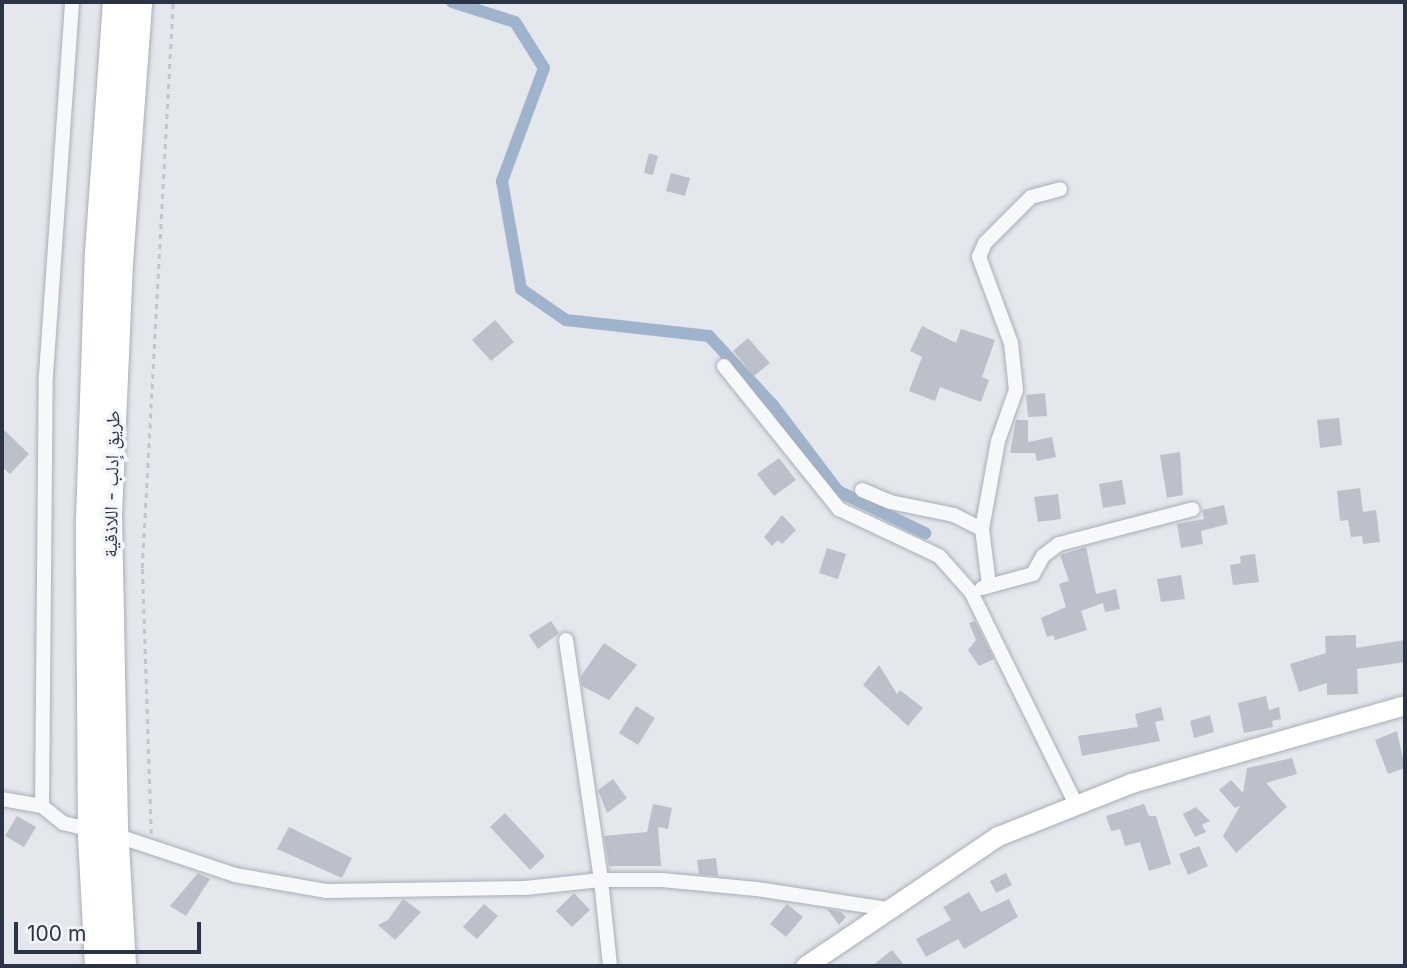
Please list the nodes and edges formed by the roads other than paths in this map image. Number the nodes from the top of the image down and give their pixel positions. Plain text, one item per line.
1 (72, 2) edge
2 (116, 2) edge
3 (139, 2) edge
4 (1060, 189) dead end
5 (724, 366) dead end
6 (862, 490) dead end
7 (1193, 509) dead end
8 (982, 529) junction
9 (989, 585) junction
10 (971, 592) junction
11 (566, 640) dead end
12 (1405, 705) edge
13 (2, 799) edge
14 (1076, 804) junction
15 (42, 806) junction
16 (83, 828) dead end
17 (124, 838) dead end
18 (601, 880) junction
19 (888, 909) junction
20 (98, 966) edge
21 (123, 966) edge
22 (610, 966) edge
23 (805, 966) edge

1 - 15 street
2 - 20 highway, طريق إدلب - اللاذقية
3 - 21 highway, طريق إدلب - اللاذقية
4 - 8 street
5 - 10 street
6 - 8 street
7 - 9 street
8 - 9 street
9 - 10 street
10 - 14 street
11 - 18 street
12 - 14 main road
13 - 15 street
14 - 19 main road
15 - 16 street
17 - 18 street
18 - 19 street
18 - 22 street
19 - 23 main road

